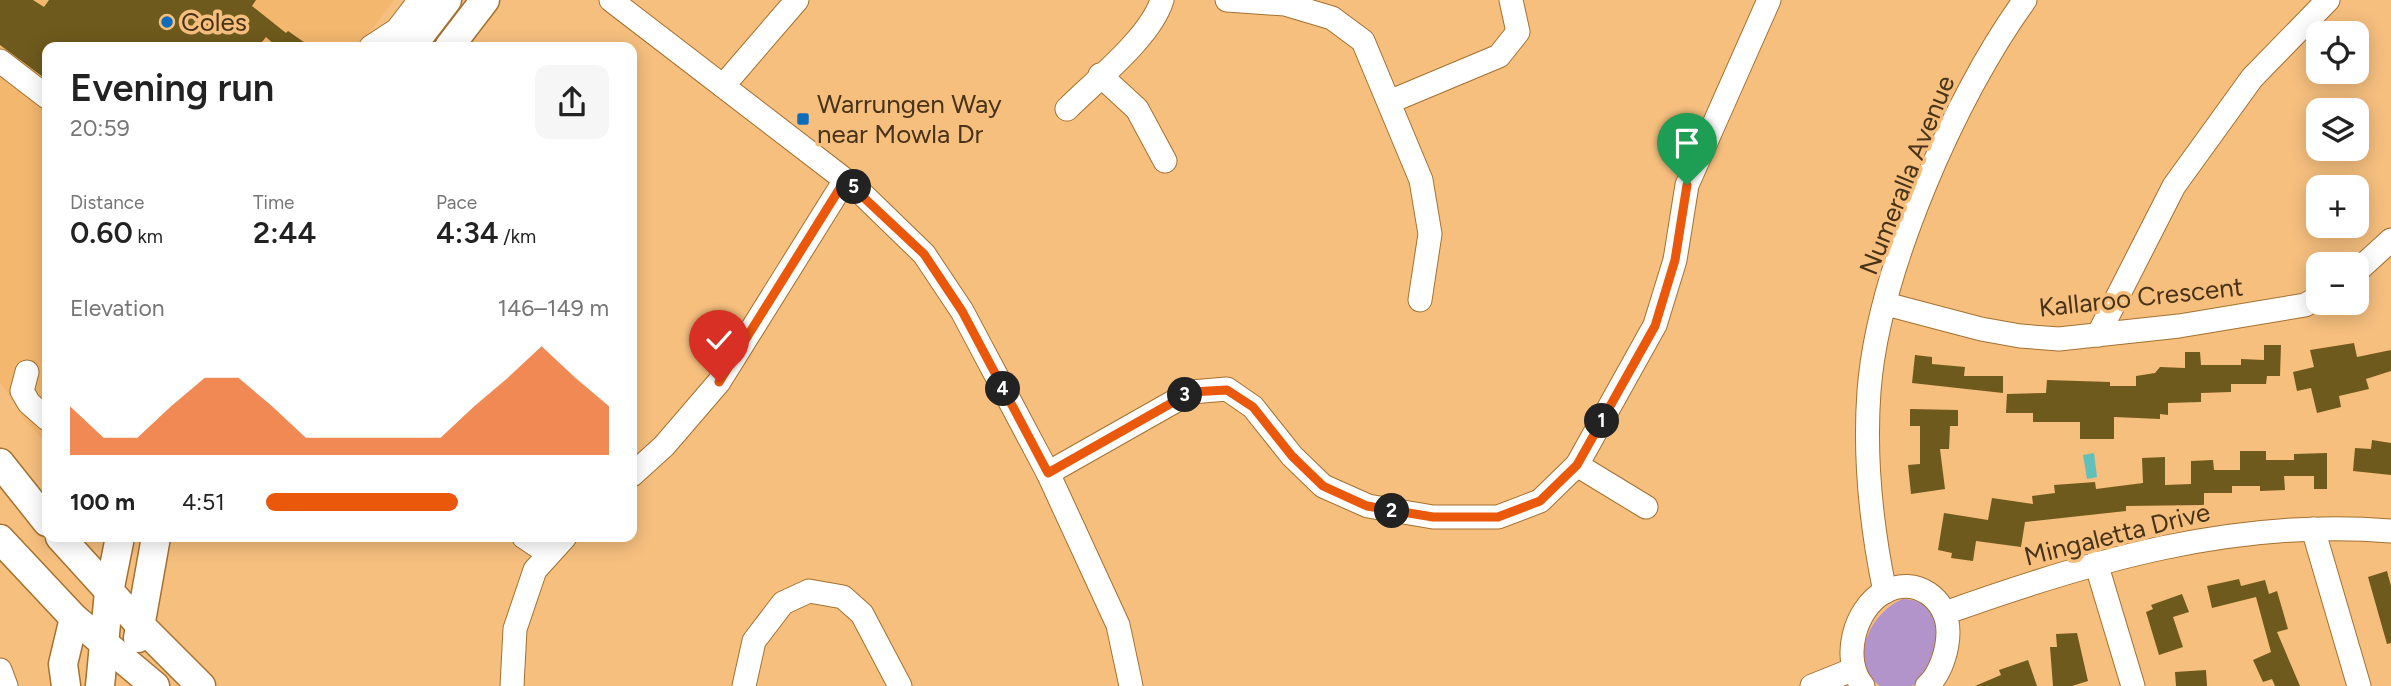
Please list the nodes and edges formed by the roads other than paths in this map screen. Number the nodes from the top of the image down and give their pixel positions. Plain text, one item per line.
1 (420, 0) edge
2 (447, 0) edge
3 (485, 0) edge
4 (611, 0) edge
5 (797, 0) edge
6 (1162, 0) edge
7 (1227, 0) edge
8 (1511, 0) edge
9 (1769, 0) edge
10 (2025, 0) edge
11 (2328, 0) edge
12 (379, 42) edge
13 (415, 42) edge
14 (453, 42) edge
15 (0, 61) edge
16 (1100, 75) junction
17 (723, 86) junction
18 (42, 93) edge
19 (1389, 102) junction
20 (1067, 109) dead end
21 (1165, 161) dead end
22 (845, 180) junction
23 (2391, 240) edge
24 (2369, 260) edge
25 (1420, 300) dead end
26 (1886, 304) junction
27 (2306, 304) edge
28 (2098, 335) junction
29 (27, 372) dead end
30 (42, 415) edge
31 (0, 463) edge
32 (1577, 465) junction
33 (637, 470) edge
34 (1048, 473) junction
35 (42, 488) edge
36 (1646, 507) dead end
37 (42, 516) edge
38 (2313, 529) junction
39 (2391, 531) edge
40 (0, 539) edge
41 (64, 542) edge
42 (119, 542) edge
43 (155, 542) edge
44 (557, 545) edge
45 (2096, 563) junction
46 (109, 592) junction
47 (1885, 592) junction
48 (1945, 613) junction
49 (74, 618) junction
50 (140, 625) junction
51 (104, 645) junction
52 (0, 670) edge
53 (132, 677) edge
54 (1858, 678) edge
55 (6, 686) edge
56 (66, 686) edge
57 (100, 686) edge
58 (155, 686) edge
59 (201, 686) edge
60 (512, 686) edge
61 (744, 686) edge
62 (900, 686) edge
63 (1131, 686) edge
64 (1812, 686) edge
65 (1927, 686) edge
66 (2133, 686) edge
67 (2359, 686) edge

1 - 12 street
2 - 13 main road
3 - 14 main road
4 - 17 street
5 - 17 street
6 - 16 street
7 - 19 street
8 - 19 street
9 - 32 street
10 - 26 street, Numeralla Avenue
11 - 28 street
15 - 18 street
16 - 20 street
16 - 21 street
17 - 22 street
19 - 25 street
22 - 33 street
22 - 34 street
23 - 24 street
26 - 28 street, Kallaroo Crescent
26 - 47 street, Numeralla Avenue
27 - 28 street, Kallaroo Crescent
29 - 30 street
31 - 35 main road
31 - 37 main road
32 - 34 street
32 - 36 street
34 - 63 street
38 - 39 street, Mingaletta Drive
38 - 45 street, Mingaletta Drive
38 - 67 street
40 - 49 main road
41 - 46 main road
42 - 46 main road
43 - 50 main road
44 - 60 street
45 - 48 street, Mingaletta Drive
45 - 66 street
46 - 50 main road
46 - 51 main road
47 - 48 street
47 - 54 street
48 - 65 street
49 - 51 main road
49 - 56 main road
50 - 53 main road
50 - 59 main road
51 - 53 main road
51 - 57 main road
52 - 55 street
53 - 58 main road
54 - 64 street
61 - 62 street

